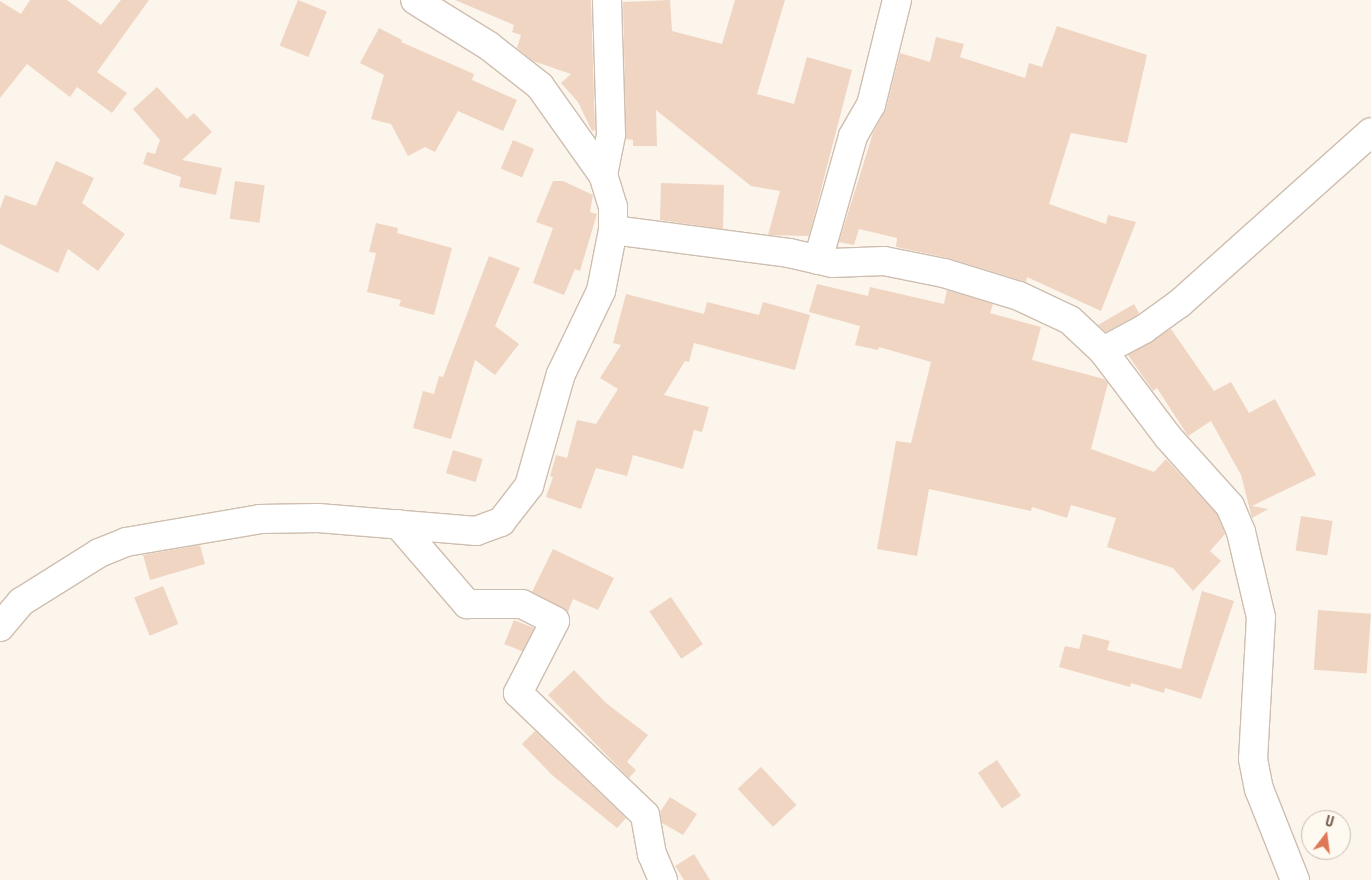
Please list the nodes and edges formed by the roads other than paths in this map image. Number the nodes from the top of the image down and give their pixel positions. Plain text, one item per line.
1 (415, 0) edge
2 (607, 0) edge
3 (897, 0) edge
4 (1371, 132) edge
5 (602, 175) junction
6 (613, 230) junction
7 (818, 260) junction
8 (1103, 351) junction
9 (398, 524) junction
10 (0, 627) edge
11 (663, 880) edge
12 (1295, 880) edge

1 - 5 street
2 - 5 street
3 - 7 street
4 - 8 street
5 - 6 street
6 - 7 street
6 - 9 street
7 - 8 street
8 - 12 street
9 - 10 street
9 - 11 street

